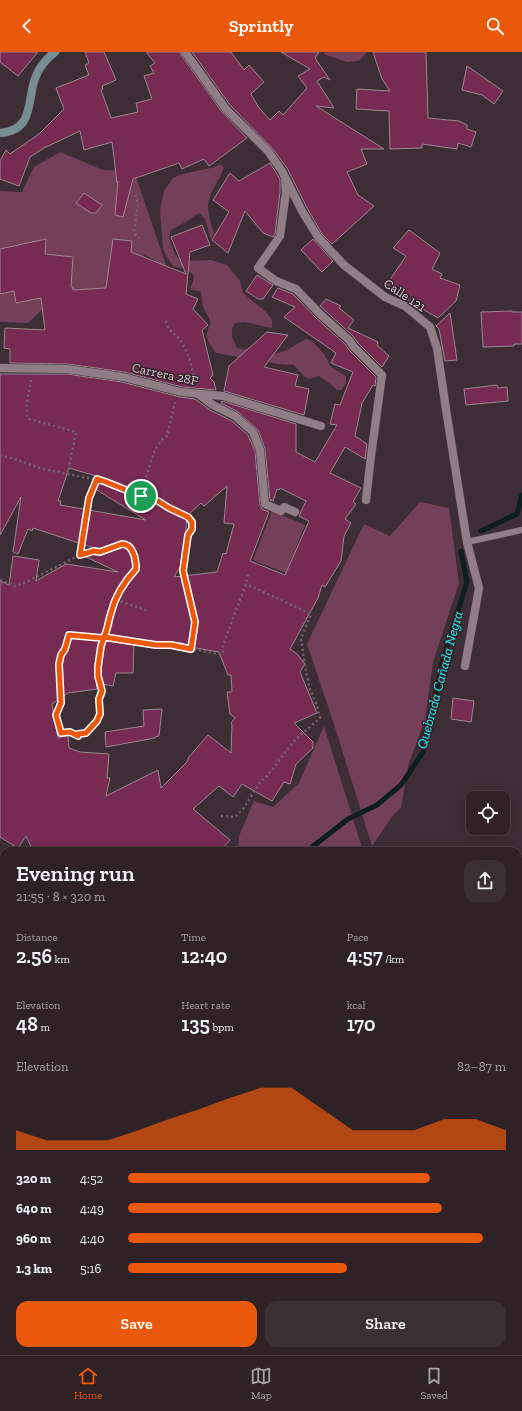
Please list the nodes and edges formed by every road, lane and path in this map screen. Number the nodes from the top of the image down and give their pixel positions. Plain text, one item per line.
1 (55, 52) edge
2 (184, 52) edge
3 (0, 133) edge
4 (285, 176) junction
5 (135, 195) dead end
6 (139, 238) dead end
7 (166, 321) dead end
8 (0, 368) edge
9 (17, 369) junction
10 (178, 391) junction
11 (197, 394) junction
12 (321, 426) dead end
13 (0, 456) edge
14 (68, 473) junction
15 (97, 479) junction
16 (141, 496) junction
17 (366, 500) dead end
18 (295, 512) dead end
19 (522, 530) edge
20 (467, 542) junction
21 (80, 555) junction
22 (248, 574) dead end
23 (0, 580) edge
24 (246, 584) junction
25 (116, 600) junction
26 (146, 610) dead end
27 (104, 637) junction
28 (191, 649) junction
29 (465, 666) dead end
30 (221, 816) dead end

1 - 3 street
2 - 4 street, Calle 121
4 - 17 street
4 - 20 street, Calle 121
5 - 6 path
7 - 11 path
8 - 9 street, Carrera 28F
9 - 10 street, Carrera 28F
9 - 14 path
10 - 11 street, Carrera 28F
10 - 16 path
11 - 12 street, Carrera 28F
11 - 18 street
13 - 14 path
14 - 15 path
15 - 16 path
15 - 21 path
16 - 28 path
19 - 20 lane
20 - 29 street, Calle 121
21 - 23 path
21 - 25 path
22 - 24 path
24 - 28 path
24 - 30 path
25 - 26 path
25 - 27 path
27 - 27 path
27 - 28 path

